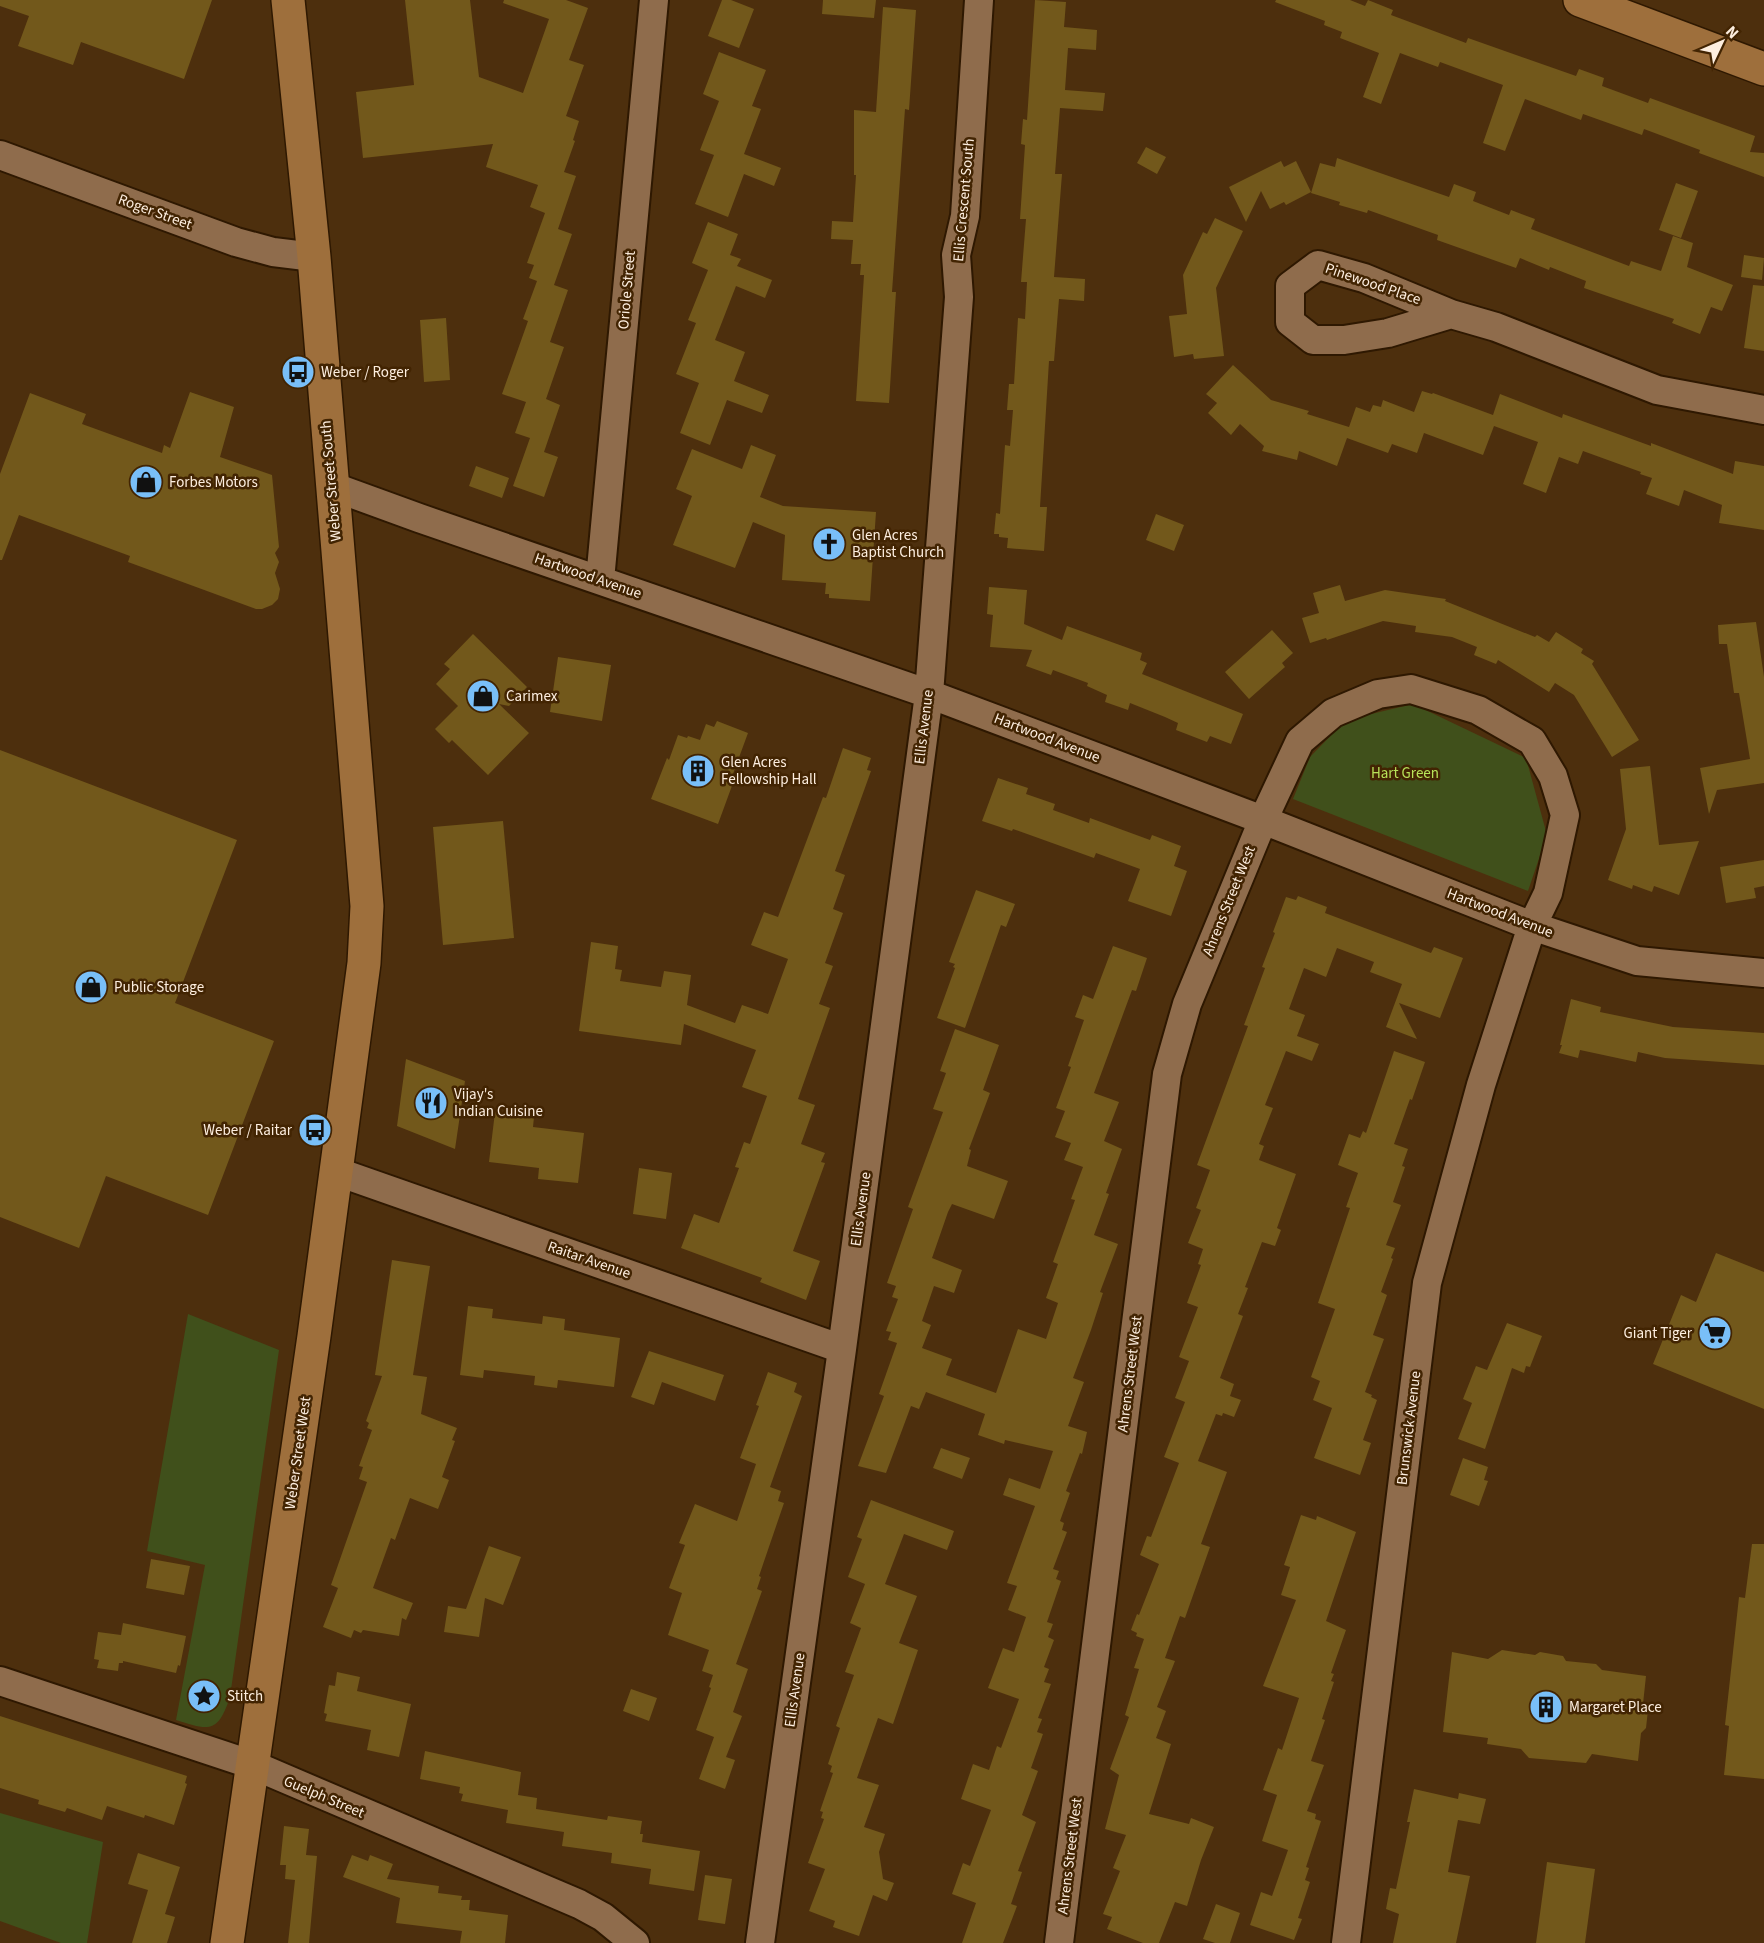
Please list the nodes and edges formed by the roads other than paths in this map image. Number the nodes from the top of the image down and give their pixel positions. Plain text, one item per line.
1 (288, 0) edge
2 (654, 0) edge
3 (979, 0) edge
4 (1580, 0) edge
5 (1764, 69) edge
6 (0, 155) edge
7 (314, 257) junction
8 (1451, 314) junction
9 (1764, 410) edge
10 (946, 473) joint
11 (331, 486) junction
12 (600, 580) junction
13 (929, 693) junction
14 (1263, 820) junction
15 (1532, 926) junction
16 (364, 963) joint
17 (1764, 973) edge
18 (335, 1171) junction
19 (842, 1348) junction
20 (0, 1681) edge
21 (253, 1765) junction
22 (227, 1943) edge
23 (635, 1943) edge
24 (760, 1943) edge
25 (1059, 1943) edge
26 (1346, 1943) edge

1 - 7 main road, Weber Street South
2 - 12 street, Oriole Street
3 - 10 street, Ellis Crescent South
4 - 5 main road
6 - 7 street, Roger Street
7 - 11 main road, Weber Street South
8 - 8 street, Pinewood Place
8 - 9 street, Pinewood Place
10 - 13 street, Ellis Avenue
11 - 12 street, Hartwood Avenue
11 - 16 main road, Weber Street South
12 - 13 street, Hartwood Avenue
13 - 14 street, Hartwood Avenue
13 - 19 street, Ellis Avenue
14 - 15 street, Hartwood Avenue
14 - 15 street, Ahrens Street West
14 - 25 street, Ahrens Street West
15 - 17 street, Hartwood Avenue
15 - 26 street, Brunswick Avenue
16 - 18 main road, Weber Street West
18 - 19 street, Raitar Avenue
18 - 21 main road, Weber Street West
19 - 24 street, Ellis Avenue
20 - 21 street, Guelph Street
21 - 22 main road, Weber Street West
21 - 23 street, Guelph Street

